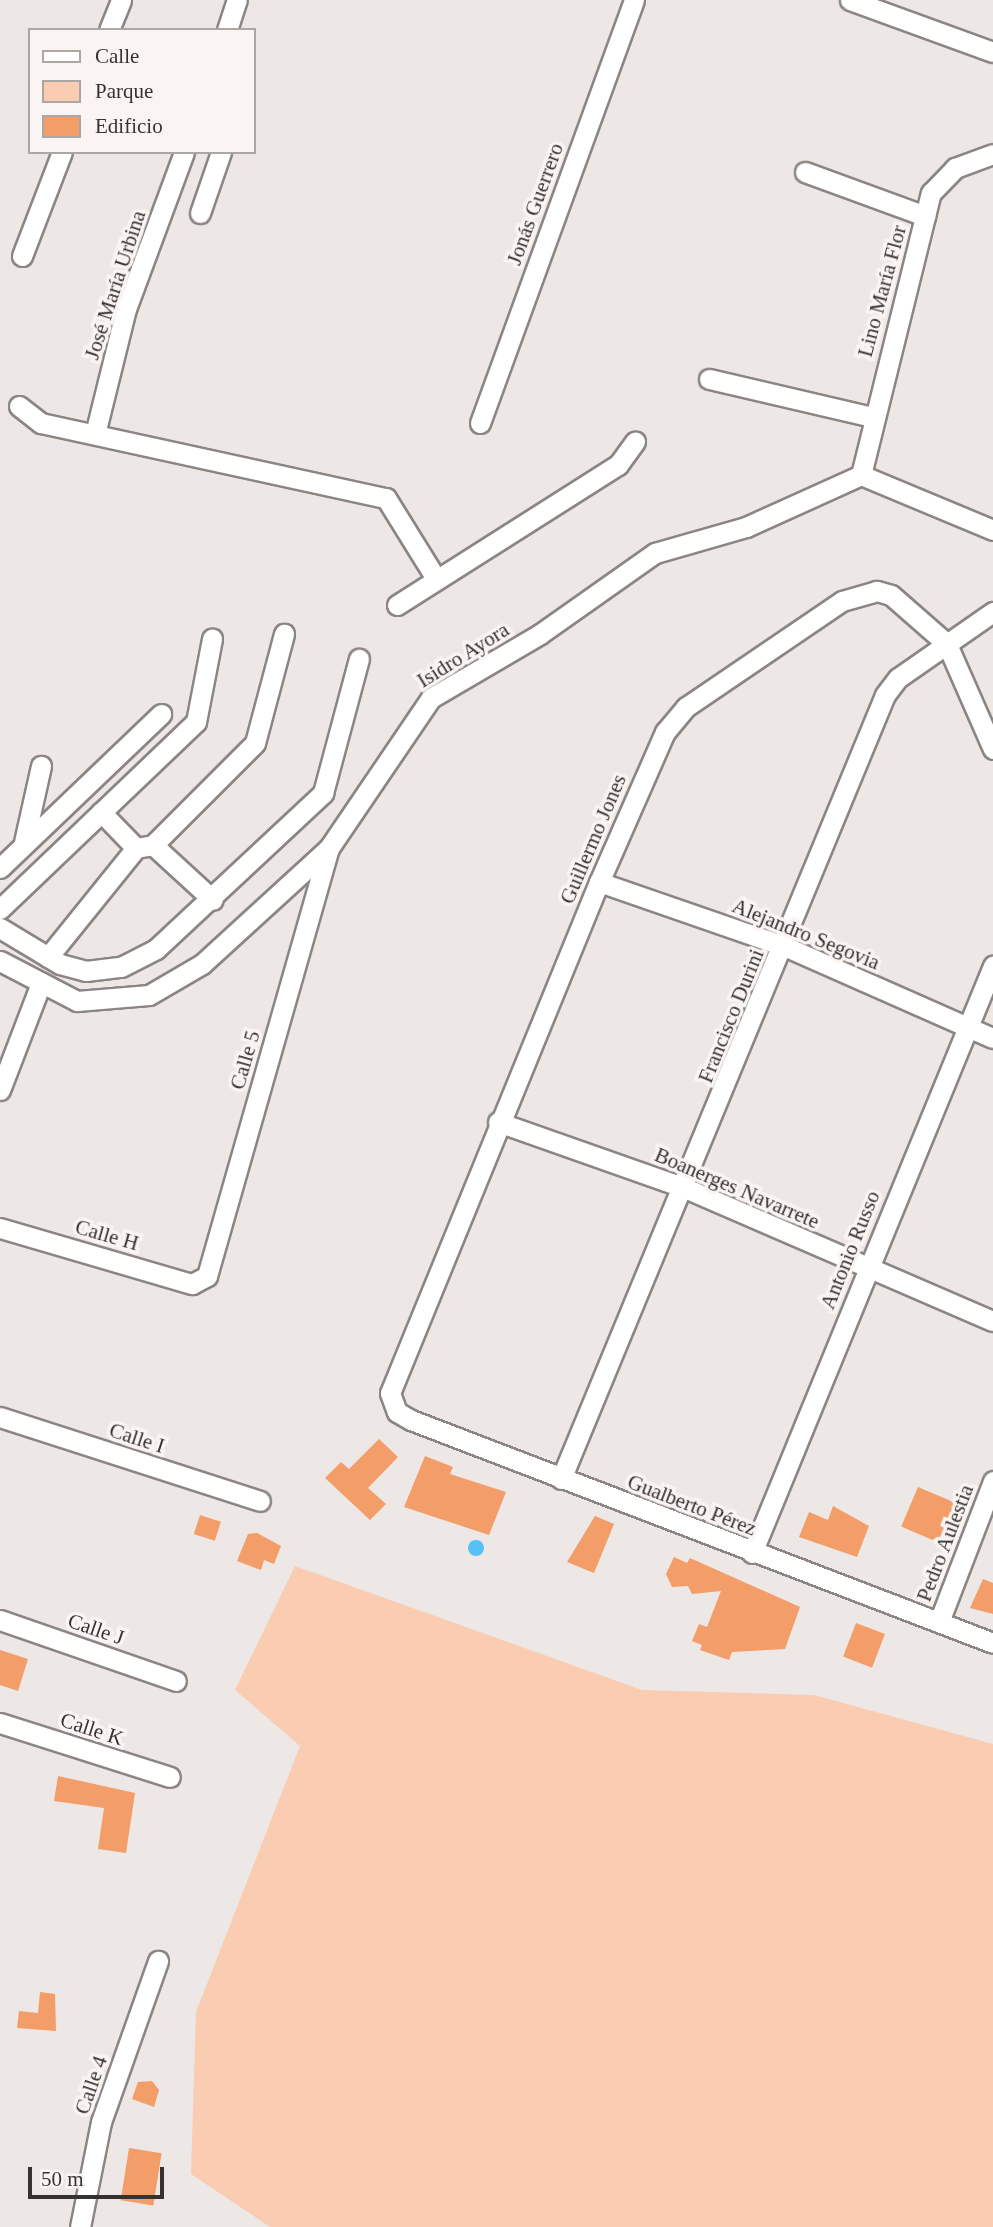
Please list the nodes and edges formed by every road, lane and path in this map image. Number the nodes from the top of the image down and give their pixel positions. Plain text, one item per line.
1 (121, 0) edge
2 (237, 0) edge
3 (634, 0) edge
4 (850, 0) edge
5 (111, 28) edge
6 (228, 28) edge
7 (993, 52) edge
8 (61, 154) edge
9 (183, 154) edge
10 (220, 154) edge
11 (993, 154) edge
12 (804, 172) dead end
13 (200, 213) dead end
14 (925, 216) junction
15 (22, 256) dead end
16 (709, 379) dead end
17 (19, 406) dead end
18 (872, 417) junction
19 (480, 423) dead end
20 (95, 433) junction
21 (635, 442) dead end
22 (861, 475) junction
23 (993, 530) edge
24 (435, 577) junction
25 (397, 605) dead end
26 (993, 612) edge
27 (284, 634) dead end
28 (212, 639) dead end
29 (947, 644) junction
30 (359, 659) dead end
31 (162, 715) dead end
32 (993, 749) edge
33 (41, 766) dead end
34 (101, 812) junction
35 (24, 842) junction
36 (144, 847) junction
37 (330, 848) junction
38 (0, 868) edge
39 (599, 882) junction
40 (212, 900) junction
41 (0, 909) edge
42 (0, 928) edge
43 (784, 946) junction
44 (48, 957) junction
45 (0, 961) edge
46 (993, 966) edge
47 (41, 984) junction
48 (968, 1025) junction
49 (993, 1038) edge
50 (0, 1090) edge
51 (498, 1122) junction
52 (685, 1188) junction
53 (0, 1228) edge
54 (867, 1268) junction
55 (201, 1283) joint
56 (993, 1321) edge
57 (390, 1393) joint
58 (0, 1417) edge
59 (561, 1479) junction
60 (993, 1480) edge
61 (260, 1501) dead end
62 (752, 1553) junction
63 (0, 1620) edge
64 (939, 1622) junction
65 (993, 1643) edge
66 (176, 1681) dead end
67 (0, 1723) edge
68 (170, 1777) dead end
69 (158, 1961) dead end
70 (80, 2227) edge

1 - 5 street
2 - 6 street
3 - 19 street, Jonás Guerrero
4 - 7 street
8 - 15 street
9 - 20 street, José María Urbina
10 - 13 street
11 - 14 street, Lino María Flor
12 - 14 street
14 - 18 street, Lino María Flor
16 - 18 street
17 - 20 street
18 - 22 street, Lino María Flor
20 - 24 street
21 - 24 street
22 - 23 street
22 - 37 street, Isidro Ayora
24 - 25 street
26 - 29 street, Francisco Durini
27 - 36 street
28 - 34 street
29 - 32 street, Guillermo Jones
29 - 39 street, Guillermo Jones
29 - 43 street, Francisco Durini
30 - 40 street
31 - 35 street
33 - 35 street
34 - 36 street
34 - 41 street
35 - 38 street
36 - 40 street
36 - 44 street
37 - 47 street, Isidro Ayora
37 - 55 street, Calle 5
39 - 43 street, Alejandro Segovia
39 - 51 street, Guillermo Jones
40 - 44 street
42 - 44 street
43 - 48 street, Alejandro Segovia
43 - 52 street, Francisco Durini
45 - 47 street, Isidro Ayora
46 - 48 street, Antonio Russo
47 - 50 street
48 - 49 street, Alejandro Segovia
48 - 54 street, Antonio Russo
51 - 52 street, Boanerges Navarrete
51 - 57 street, Guillermo Jones
52 - 54 street, Boanerges Navarrete
52 - 59 street, Francisco Durini
53 - 55 street, Calle H
54 - 56 street, Boanerges Navarrete
54 - 62 street, Antonio Russo
57 - 59 street, Gualberto Pérez
58 - 61 street, Calle I
59 - 62 street, Gualberto Pérez
60 - 64 street, Pedro Aulestia
62 - 64 street, Gualberto Pérez
63 - 66 street, Calle J
64 - 65 street, Gualberto Pérez
67 - 68 street, Calle K
69 - 70 street, Calle 4

